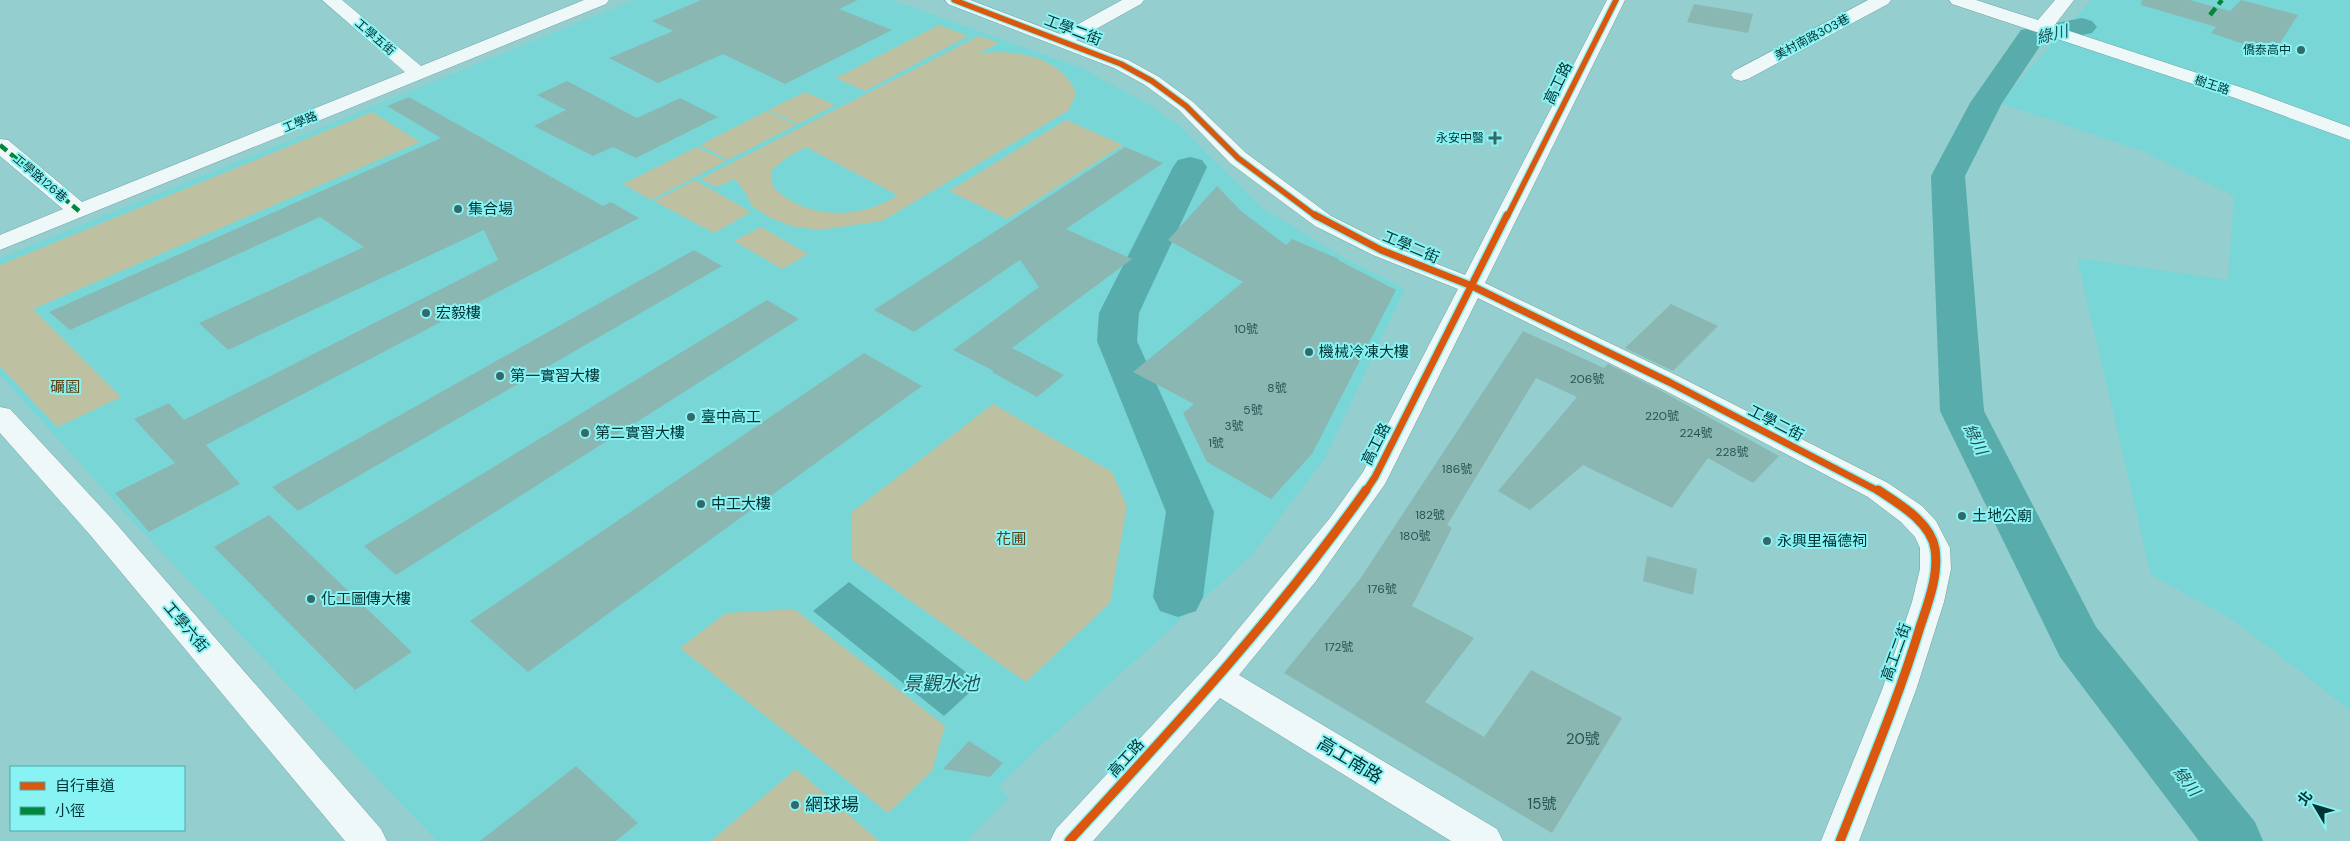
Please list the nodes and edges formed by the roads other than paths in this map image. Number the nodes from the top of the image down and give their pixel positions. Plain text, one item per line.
1 (331, 0) edge
2 (600, 0) edge
3 (954, 0) edge
4 (1135, 0) edge
5 (1616, 0) edge
6 (1882, 0) edge
7 (1958, 0) edge
8 (2065, 0) edge
9 (2041, 29) junction
10 (1063, 40) junction
11 (419, 74) junction
12 (1741, 75) dead end
13 (2350, 134) edge
14 (0, 145) edge
15 (80, 211) junction
16 (0, 243) edge
17 (1472, 286) junction
18 (0, 416) edge
19 (1878, 490) joint
20 (1217, 679) junction
21 (368, 841) edge
22 (1069, 841) edge
23 (1484, 841) edge
24 (1840, 841) edge

1 - 11 street, 工學五街
2 - 11 street, 工學路
3 - 10 street, 工學二街
4 - 10 street
5 - 17 street, 高工路
6 - 12 street, 美村南路303巷
7 - 9 street, 樹王路
8 - 9 street
9 - 13 street, 樹王路
10 - 17 street, 工學二街
11 - 15 street, 工學路
14 - 15 street, 工學路126巷
15 - 16 street, 工學路
17 - 19 street, 工學二街
17 - 20 street, 高工路
18 - 21 street, 工學六街
19 - 24 street, 高工二街
20 - 22 street, 高工路
20 - 23 street, 高工南路

